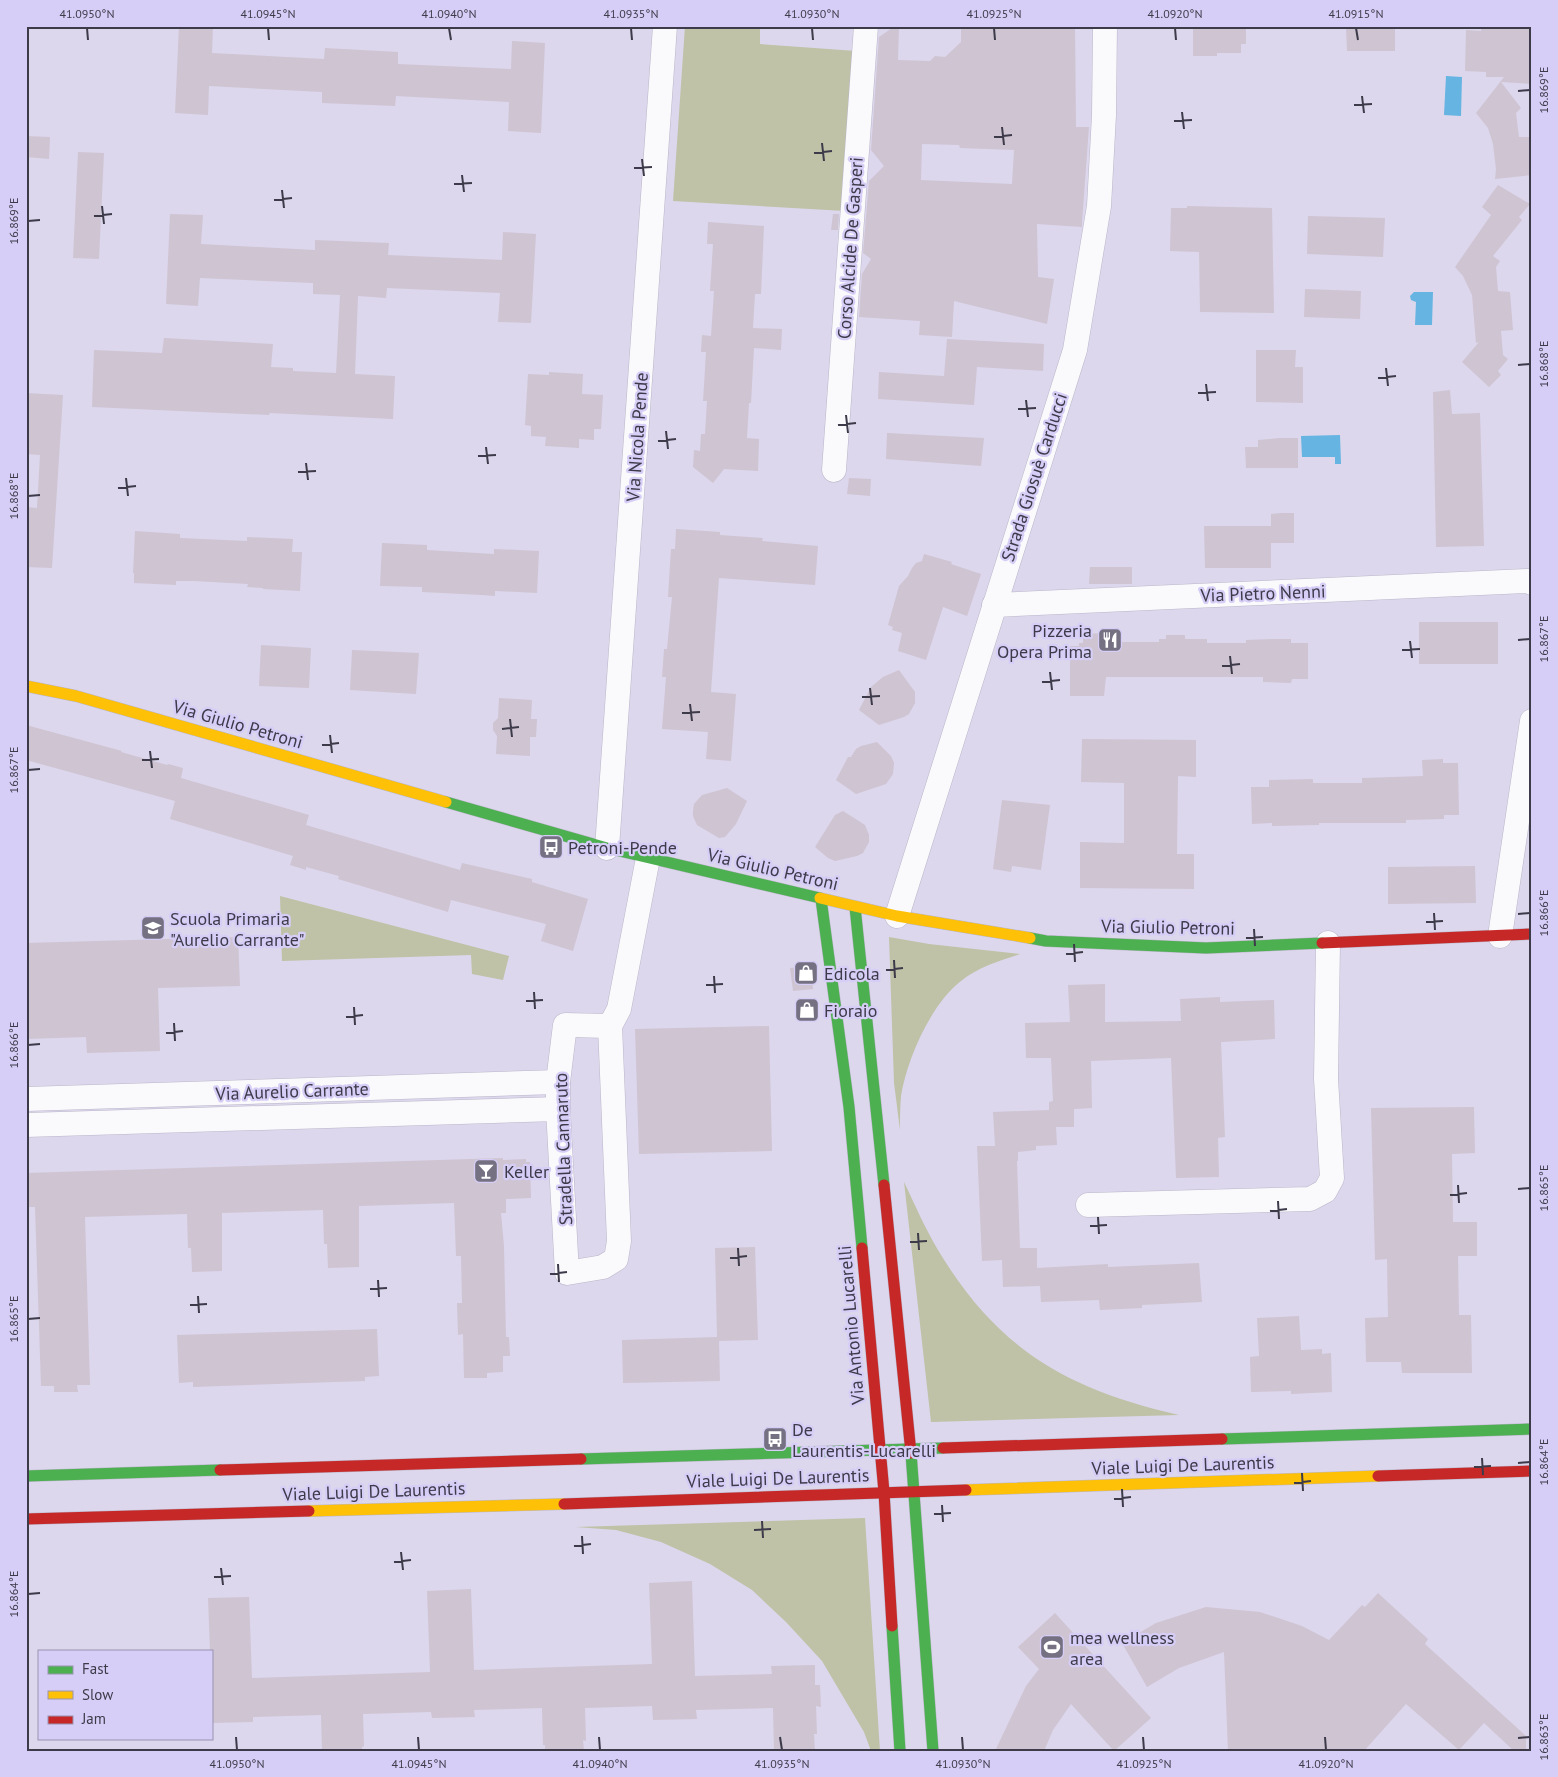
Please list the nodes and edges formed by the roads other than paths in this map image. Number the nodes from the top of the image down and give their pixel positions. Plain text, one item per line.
1 (665, 26) edge
2 (866, 26) edge
3 (1105, 26) edge
4 (834, 470) dead end
5 (1532, 583) edge
6 (994, 605) junction
7 (26, 686) edge
8 (1532, 720) edge
9 (607, 848) junction
10 (648, 858) junction
11 (821, 898) junction
12 (856, 907) junction
13 (897, 916) junction
14 (1532, 934) edge
15 (1500, 936) junction
16 (1328, 943) junction
17 (610, 1026) junction
18 (558, 1082) junction
19 (26, 1099) edge
20 (558, 1109) junction
21 (26, 1125) edge
22 (1088, 1204) dead end
23 (1532, 1429) edge
24 (912, 1449) junction
25 (880, 1450) junction
26 (1532, 1472) edge
27 (26, 1476) edge
28 (884, 1492) junction
29 (915, 1492) junction
30 (26, 1519) edge
31 (900, 1751) edge
32 (933, 1751) edge

1 - 9 street, Via Nicola Pende
2 - 4 street, Corso Alcide De Gasperi
3 - 6 street, Strada Giosuè Carducci
5 - 6 street, Via Pietro Nenni
6 - 13 street, Strada Giosuè Carducci
7 - 9 street, Via Giulio Petroni
8 - 15 street
9 - 10 street, Via Giulio Petroni
10 - 11 street, Via Giulio Petroni
10 - 17 street, Stradella Cannaruto
11 - 12 street, Via Giulio Petroni
11 - 25 street, Via Antonio Lucarelli
12 - 13 street, Via Giulio Petroni
12 - 24 street
13 - 16 street, Via Giulio Petroni
14 - 15 street, Via Giulio Petroni
15 - 16 street, Via Giulio Petroni
16 - 22 street
17 - 18 street, Stradella Cannaruto
17 - 20 street, Stradella Cannaruto
18 - 19 street, Via Aurelio Carrante
18 - 20 street, Stradella Cannaruto
20 - 21 street, Via Aurelio Carrante
23 - 24 street, Viale Luigi De Laurentis
24 - 25 street, Viale Luigi De Laurentis
24 - 29 street
25 - 27 street, Viale Luigi De Laurentis
25 - 28 street, Via Antonio Lucarelli
26 - 29 street, Viale Luigi De Laurentis
28 - 29 street, Viale Luigi De Laurentis
28 - 30 street, Viale Luigi De Laurentis
28 - 31 street, Via Antonio Lucarelli
29 - 32 street

